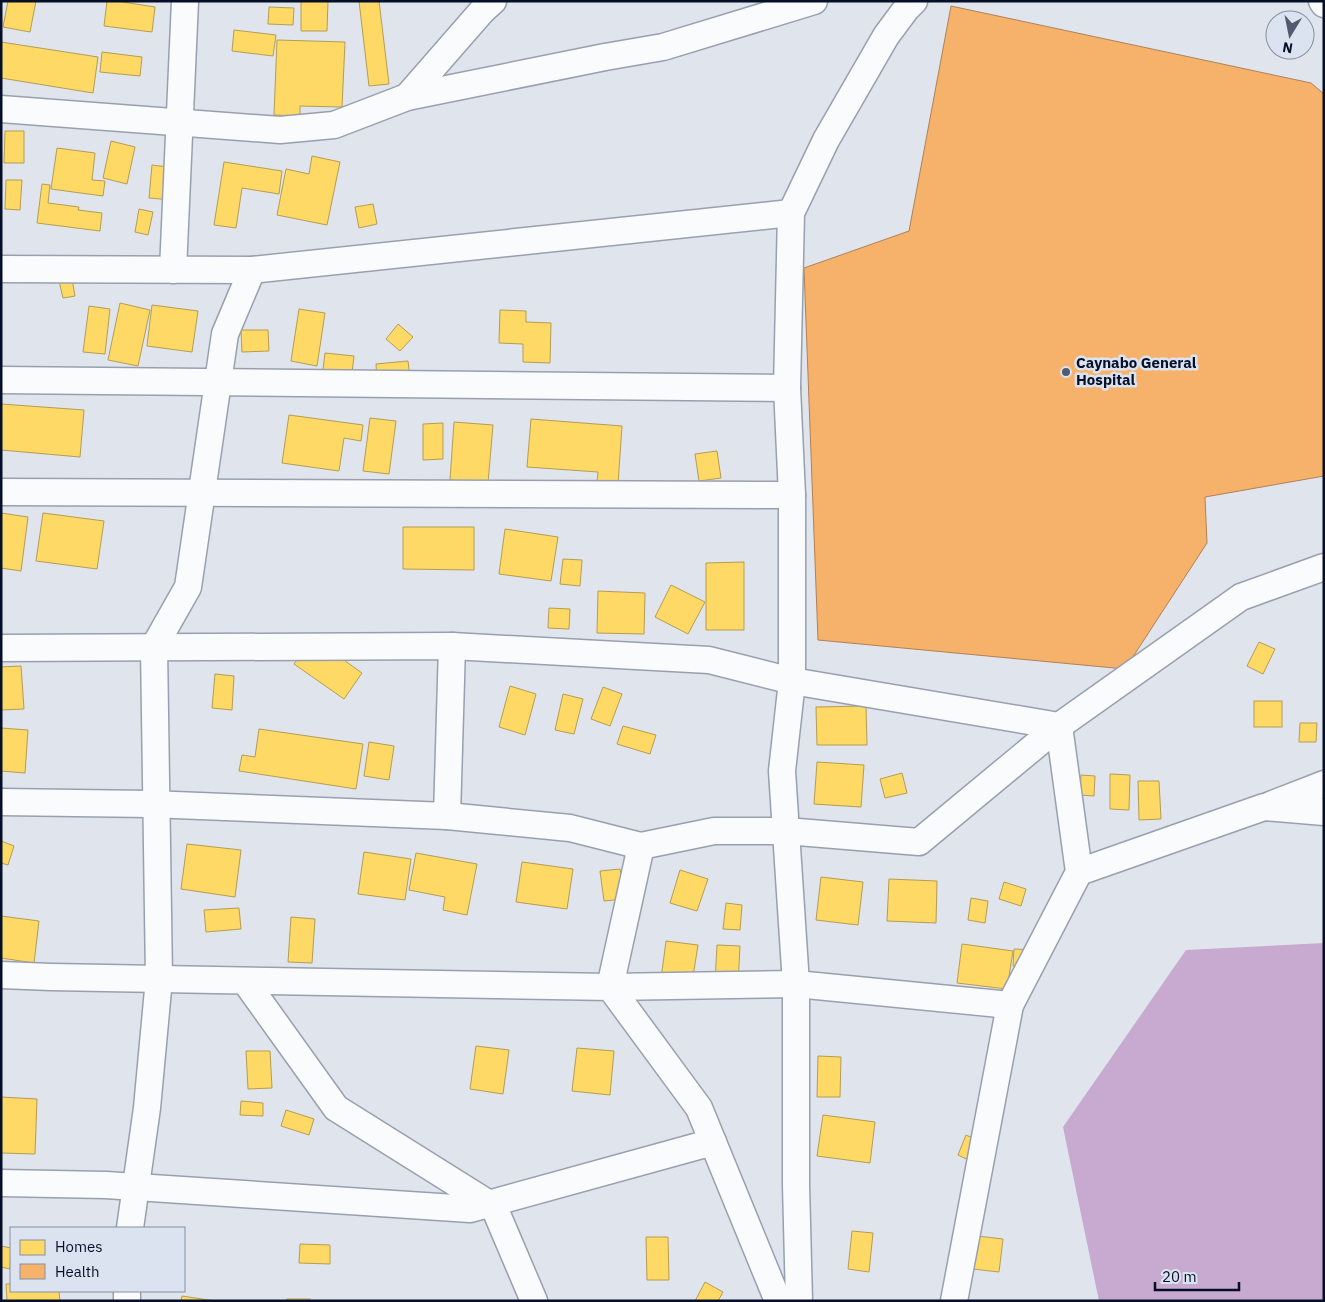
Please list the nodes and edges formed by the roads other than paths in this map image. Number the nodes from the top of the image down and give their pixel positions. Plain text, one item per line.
1 (185, 1) edge
2 (494, 1) edge
3 (814, 1) edge
4 (914, 1) edge
5 (408, 97) junction
6 (1, 109) edge
7 (180, 122) junction
8 (791, 213) junction
9 (1, 269) edge
10 (173, 270) junction
11 (252, 270) junction
12 (1, 380) edge
13 (218, 382) junction
14 (788, 388) junction
15 (1, 492) edge
16 (202, 492) junction
17 (792, 495) junction
18 (1324, 567) edge
19 (452, 646) junction
20 (154, 647) junction
21 (1, 648) edge
22 (792, 681) junction
23 (1059, 726) junction
24 (1324, 784) edge
25 (1, 802) edge
26 (156, 804) junction
27 (1264, 807) junction
28 (1324, 812) edge
29 (447, 816) junction
30 (786, 831) junction
31 (641, 846) junction
32 (1079, 872) junction
33 (1, 975) edge
34 (158, 979) junction
35 (245, 981) junction
36 (796, 984) junction
37 (610, 987) junction
38 (1010, 1005) junction
39 (712, 1142) junction
40 (1, 1183) edge
41 (135, 1187) junction
42 (489, 1204) junction
43 (130, 1227) edge
44 (534, 1301) edge
45 (778, 1301) edge
46 (799, 1301) edge
47 (954, 1301) edge

1 - 7 street
2 - 5 street
3 - 5 street
4 - 8 street
5 - 7 street
6 - 7 street
7 - 10 street
8 - 11 street
8 - 14 street
9 - 10 street
10 - 11 street
11 - 13 street
12 - 13 street
13 - 14 street
13 - 16 street
14 - 17 street
15 - 16 street
16 - 17 street
16 - 20 street
17 - 22 street
18 - 23 street
19 - 20 street
19 - 22 street
19 - 29 street
20 - 21 street
20 - 26 street
22 - 23 street
22 - 30 street
23 - 30 street
23 - 32 street
24 - 27 street
25 - 26 street
26 - 29 street
26 - 34 street
27 - 28 street
27 - 32 street
29 - 31 street
30 - 31 street
30 - 36 street
31 - 37 street
32 - 38 street
33 - 34 street
34 - 35 street
34 - 41 street
35 - 37 street
35 - 42 street
36 - 37 street
36 - 38 street
36 - 46 street
37 - 39 street
38 - 47 street
39 - 42 street
39 - 45 street
40 - 41 street
41 - 42 street
41 - 43 street
42 - 44 street

